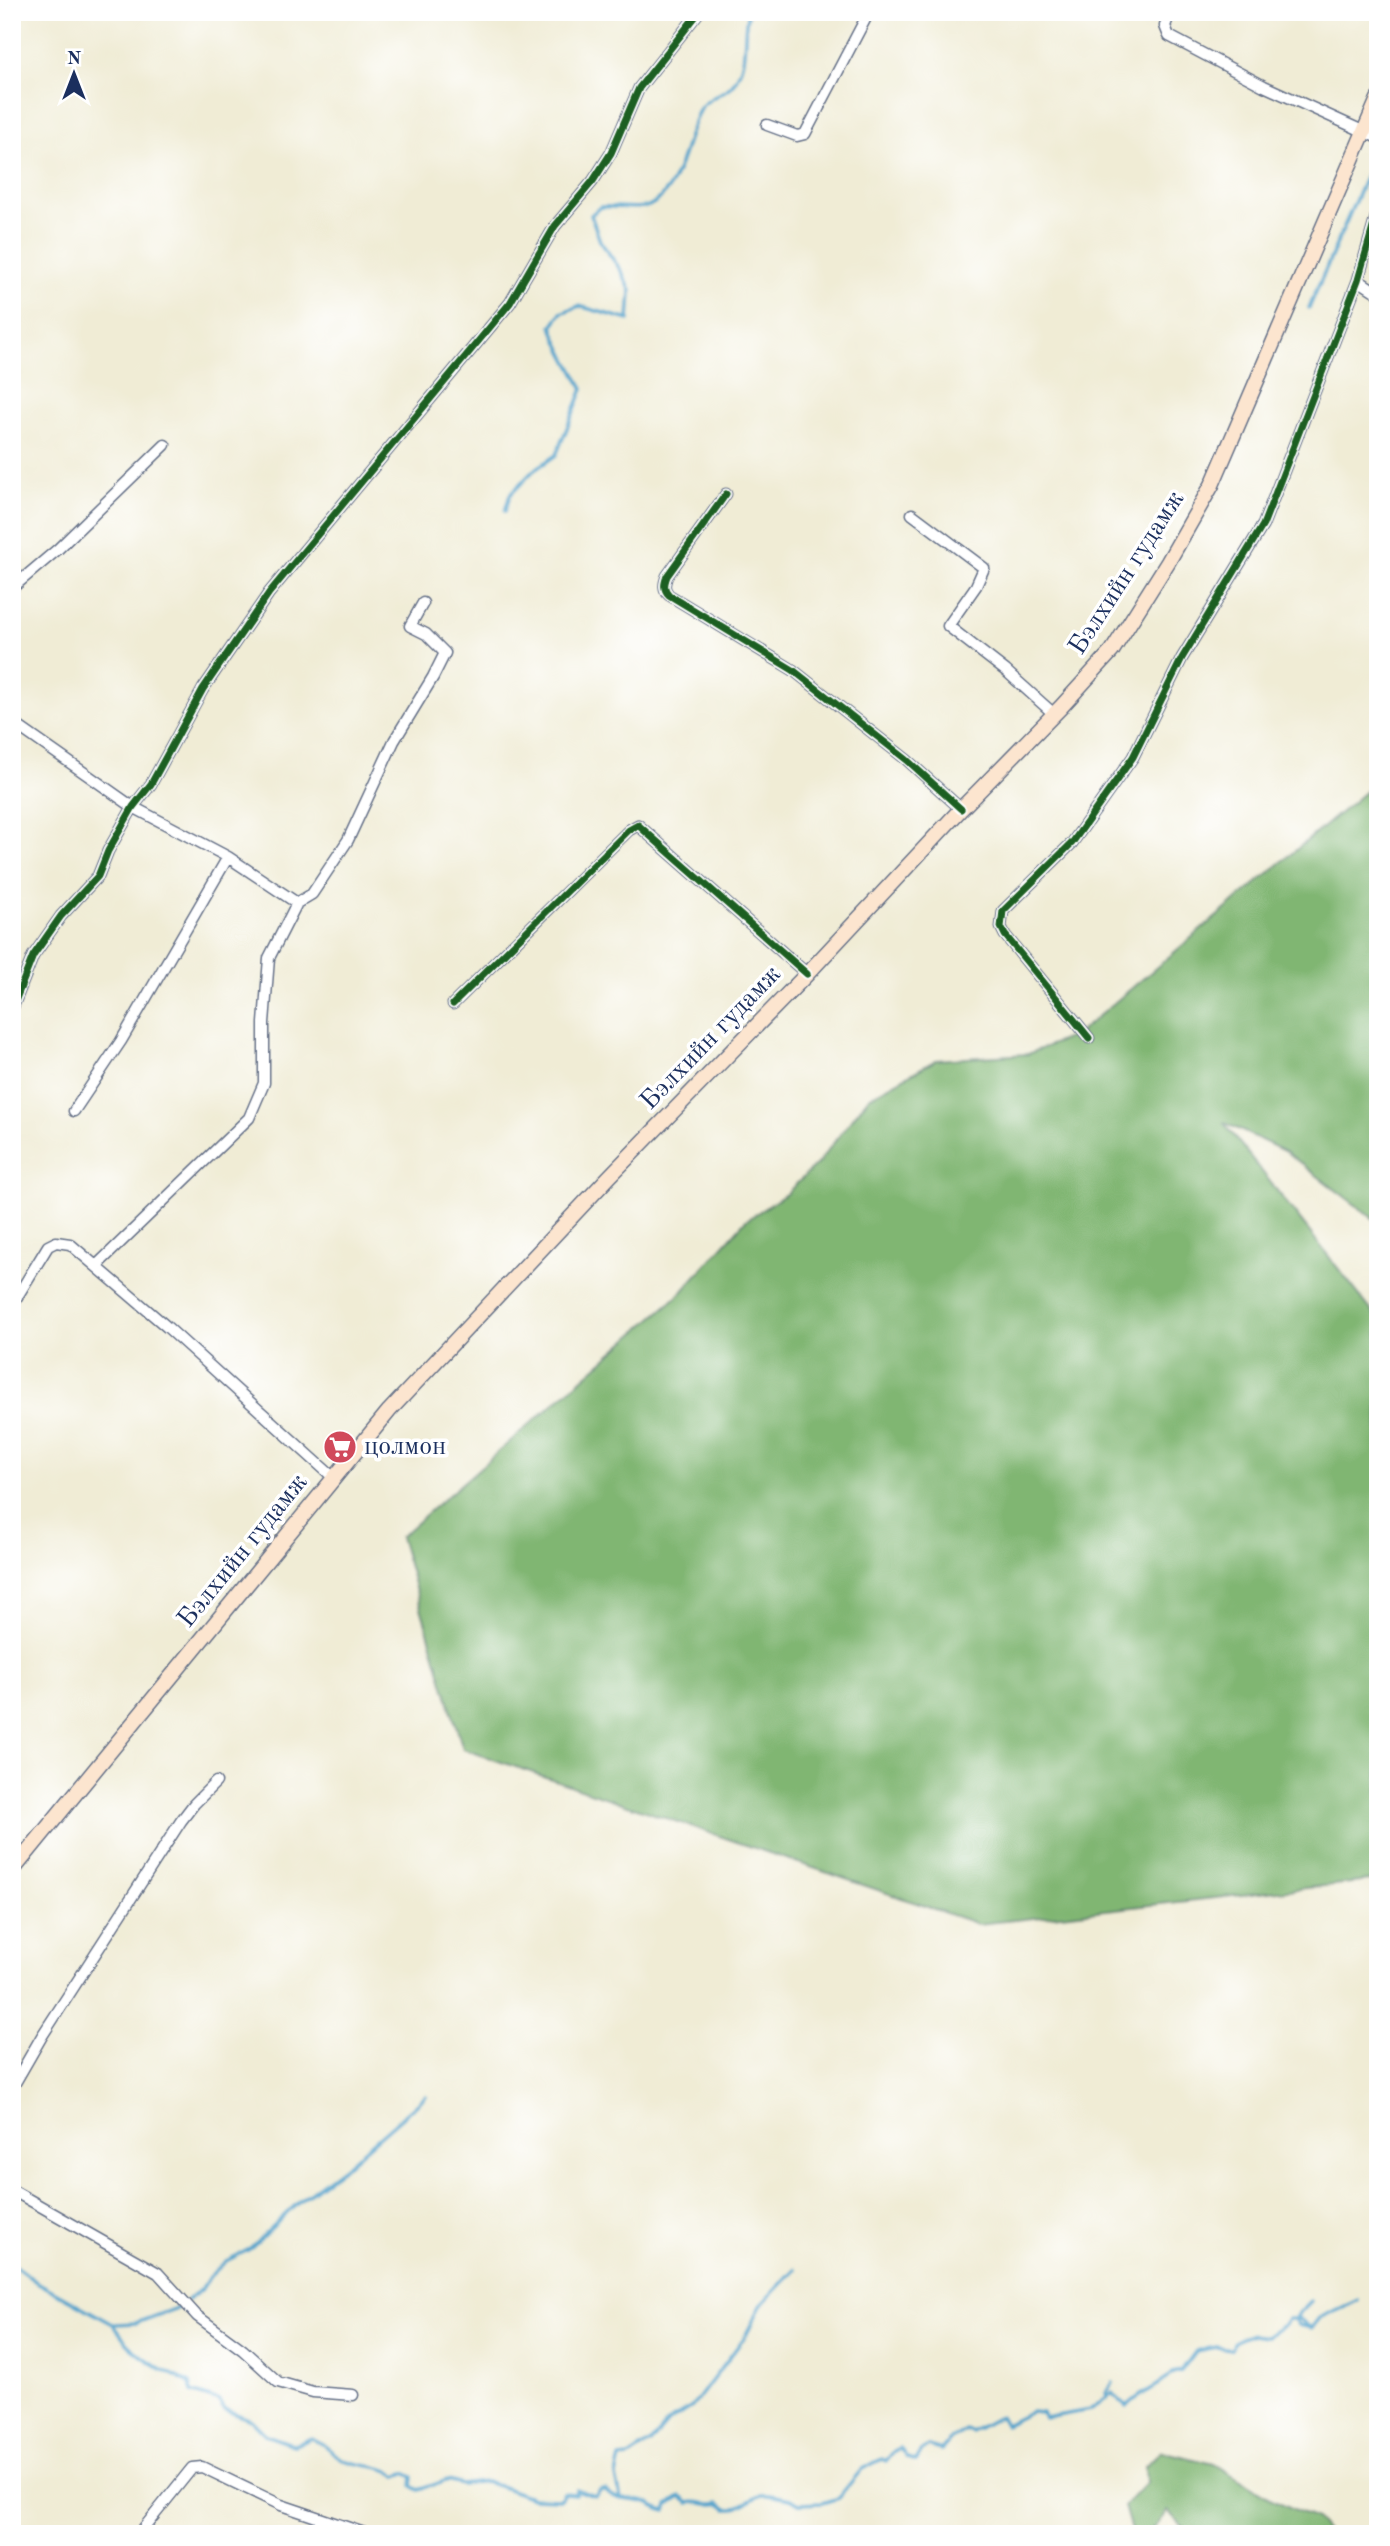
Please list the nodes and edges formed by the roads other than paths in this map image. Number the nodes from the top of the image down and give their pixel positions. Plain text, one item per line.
1 (699, 12) edge
2 (869, 12) edge
3 (1170, 12) edge
4 (1378, 99) edge
5 (767, 125) dead end
6 (1364, 130) junction
7 (1378, 138) edge
8 (1378, 210) edge
9 (1358, 280) junction
10 (1378, 293) edge
11 (165, 445) dead end
12 (726, 494) dead end
13 (912, 514) dead end
14 (12, 587) edge
15 (423, 603) dead end
16 (1054, 714) junction
17 (12, 722) edge
18 (132, 807) junction
19 (961, 809) junction
20 (228, 857) junction
21 (297, 903) junction
22 (807, 974) junction
23 (453, 1004) dead end
24 (12, 1009) edge
25 (1089, 1038) dead end
26 (74, 1111) dead end
27 (96, 1266) junction
28 (12, 1304) edge
29 (334, 1478) junction
30 (216, 1782) dead end
31 (12, 1871) edge
32 (12, 2088) edge
33 (12, 2190) edge
34 (352, 2395) dead end
35 (139, 2534) edge
36 (367, 2534) edge

1 - 18 street
2 - 5 street
3 - 6 street
4 - 6 main road, Бэлхийн гудамж
6 - 7 street
6 - 16 main road, Бэлхийн гудамж
8 - 9 street
9 - 10 street
9 - 25 street
11 - 14 street
12 - 19 street
13 - 16 street
15 - 21 street
16 - 19 main road, Бэлхийн гудамж
17 - 18 street
18 - 20 street
18 - 24 street
19 - 22 main road, Бэлхийн гудамж
20 - 21 street
20 - 26 street
21 - 27 street
22 - 23 street
22 - 29 main road, Бэлхийн гудамж
27 - 28 street
27 - 29 street
29 - 31 main road, Бэлхийн гудамж
30 - 32 street
33 - 34 street
35 - 36 street

